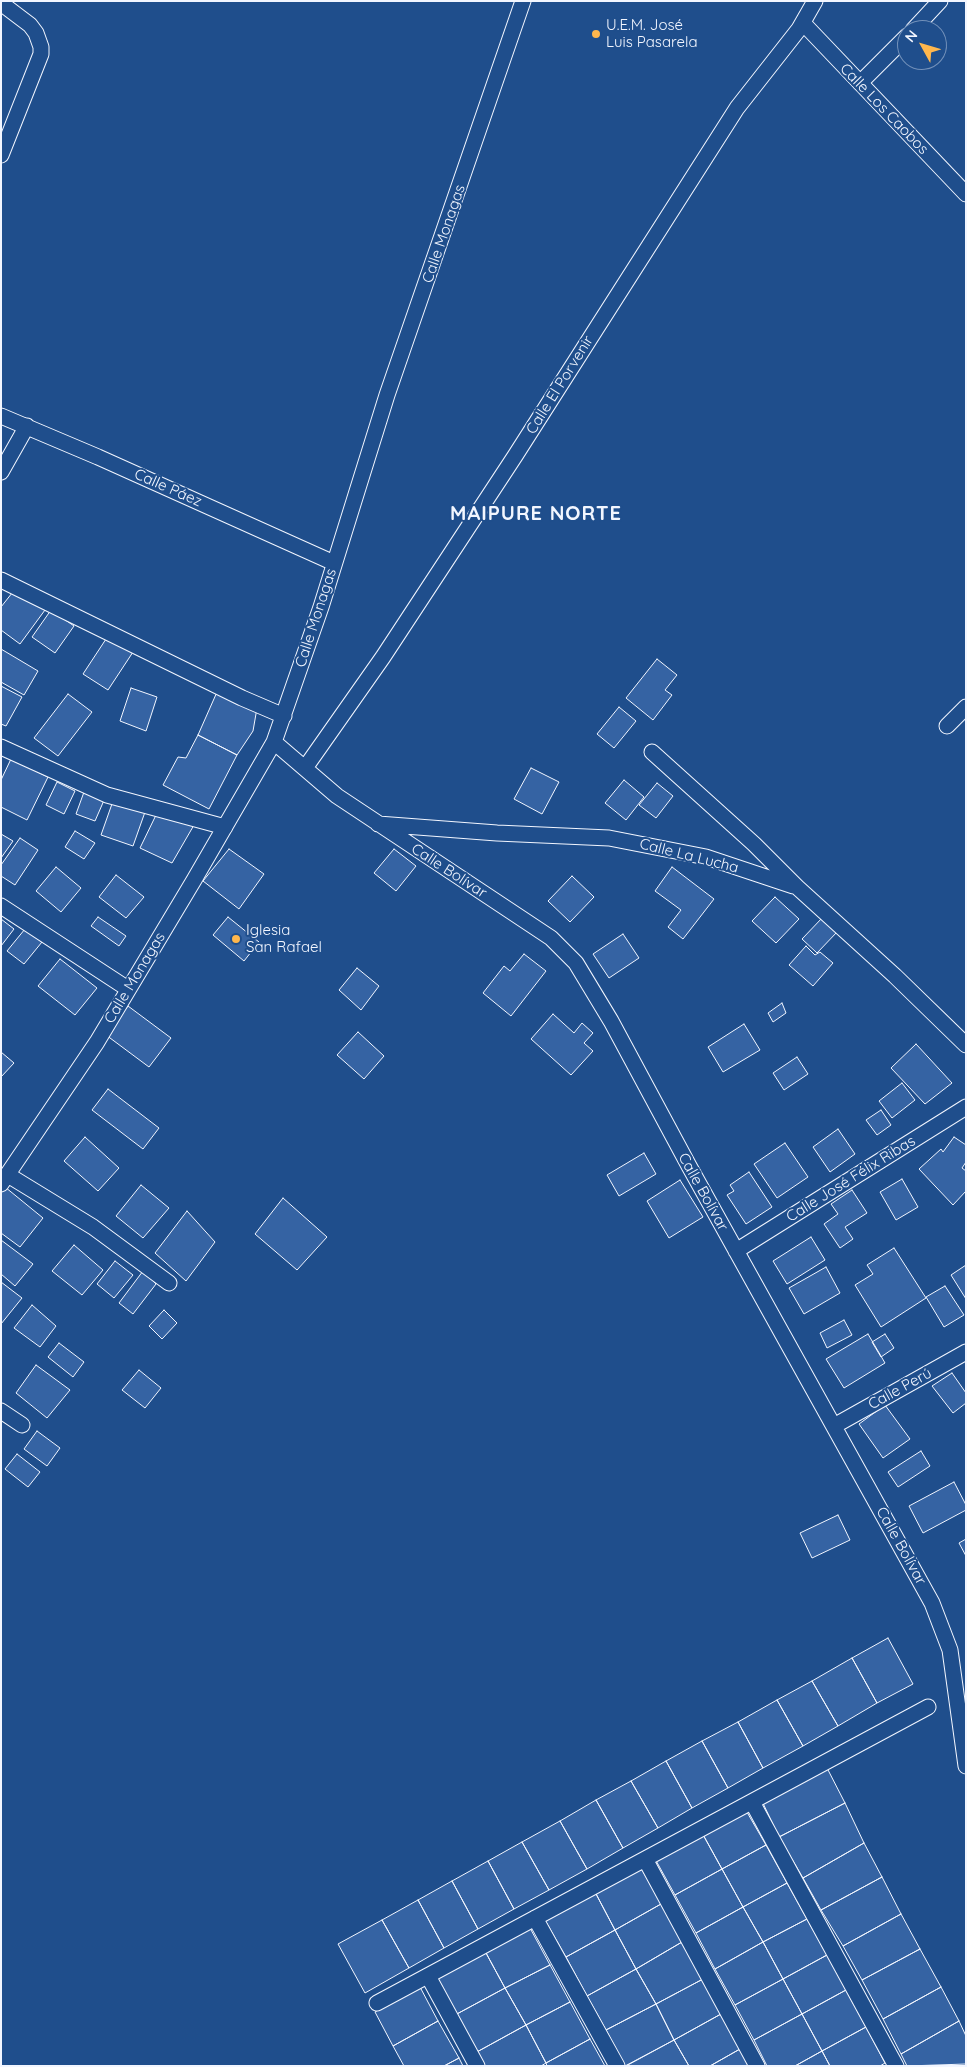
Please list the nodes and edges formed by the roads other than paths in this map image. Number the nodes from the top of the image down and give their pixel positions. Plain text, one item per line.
1 (523, 1) edge
2 (815, 1) edge
3 (940, 1) edge
4 (1, 3) edge
5 (922, 20) edge
6 (803, 23) junction
7 (897, 46) edge
8 (860, 84) junction
9 (1, 155) edge
10 (966, 194) edge
11 (1, 416) edge
12 (27, 426) junction
13 (1, 472) edge
14 (334, 563) junction
15 (1, 580) edge
16 (966, 706) edge
17 (284, 716) junction
18 (947, 726) dead end
19 (274, 742) junction
20 (1, 746) edge
21 (652, 752) dead end
22 (305, 768) junction
23 (378, 824) junction
24 (226, 827) junction
25 (797, 888) junction
26 (1, 906) edge
27 (128, 989) junction
28 (966, 1045) edge
29 (966, 1107) edge
30 (4, 1180) edge
31 (736, 1251) junction
32 (169, 1283) dead end
33 (965, 1354) edge
34 (1, 1411) edge
35 (22, 1425) dead end
36 (834, 1426) junction
37 (928, 1707) dead end
38 (966, 1766) edge
39 (752, 1802) junction
40 (645, 1859) junction
41 (535, 1918) junction
42 (428, 1976) junction
43 (376, 2003) dead end
44 (477, 2066) edge
45 (617, 2066) edge
46 (757, 2066) edge
47 (896, 2066) edge

1 - 14 street, Calle Monagas
2 - 6 street, Calle El Porvenir
3 - 5 street
4 - 9 street
6 - 8 street, Calle Los Caobos
6 - 22 street, Calle El Porvenir
7 - 8 street
8 - 10 street, Calle Los Caobos
11 - 12 street, Calle Páez
12 - 13 street
12 - 14 street, Calle Páez
14 - 17 street, Calle Monagas
15 - 17 street
16 - 18 street
17 - 19 street, Calle Monagas
19 - 22 street, Calle Bolívar
19 - 24 street, Calle Monagas
20 - 24 street
21 - 25 street
22 - 23 street, Calle Bolívar
23 - 25 street, Calle La Lucha
23 - 31 street, Calle Bolívar
24 - 27 street, Calle Monagas
25 - 28 street, Calle La Lucha
26 - 27 street
27 - 30 street, Calle Monagas
29 - 31 street, Calle José Félix Ribas
30 - 32 street
31 - 36 street, Calle Bolívar
33 - 36 street, Calle Perú
34 - 35 street
36 - 38 street, Calle Bolívar
37 - 39 street
39 - 40 street
39 - 47 street
40 - 41 street
40 - 46 street
41 - 42 street
41 - 45 street
42 - 43 street
42 - 44 street

